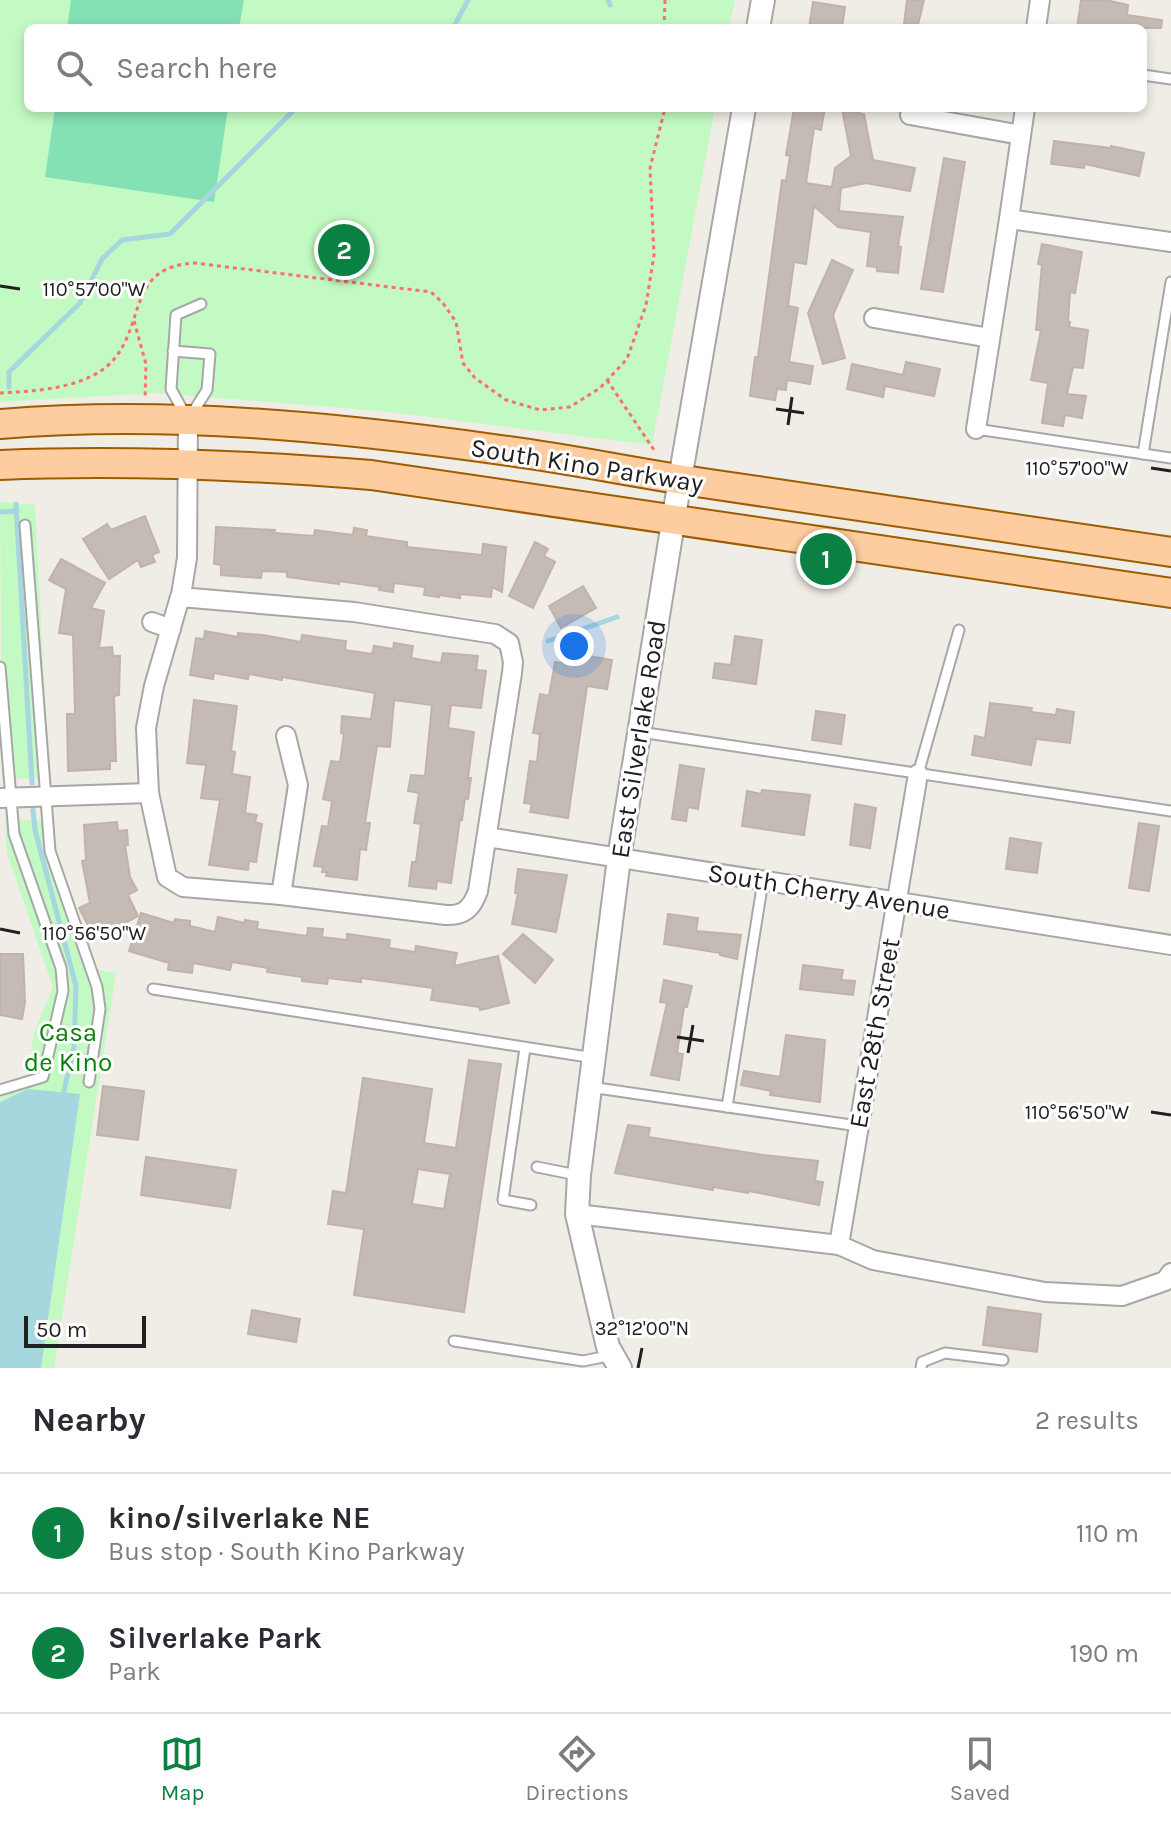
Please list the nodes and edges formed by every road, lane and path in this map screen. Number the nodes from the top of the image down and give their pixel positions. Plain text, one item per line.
1 (666, 0) edge
2 (763, 0) edge
3 (1040, 0) edge
4 (664, 24) edge
5 (759, 24) edge
6 (1037, 24) edge
7 (1147, 76) edge
8 (1171, 79) edge
9 (664, 112) edge
10 (743, 112) edge
11 (1024, 112) edge
12 (910, 115) dead end
13 (1021, 135) junction
14 (1010, 217) junction
15 (1171, 242) edge
16 (1171, 282) edge
17 (201, 304) dead end
18 (874, 318) dead end
19 (134, 321) junction
20 (990, 338) junction
21 (173, 351) junction
22 (607, 380) junction
23 (0, 393) edge
24 (145, 400) dead end
25 (188, 420) junction
26 (0, 424) edge
27 (976, 429) joint
28 (654, 450) dead end
29 (1143, 454) junction
30 (1171, 458) edge
31 (188, 464) junction
32 (0, 465) edge
33 (680, 479) junction
34 (673, 519) junction
35 (25, 525) dead end
36 (1171, 552) edge
37 (1171, 593) edge
38 (180, 597) junction
39 (152, 622) dead end
40 (171, 629) junction
41 (959, 630) dead end
42 (0, 667) edge
43 (639, 732) junction
44 (286, 736) dead end
45 (918, 774) junction
46 (149, 793) junction
47 (46, 797) junction
48 (5, 798) edge
49 (1171, 811) edge
50 (487, 837) junction
51 (619, 858) junction
52 (763, 881) junction
53 (281, 895) junction
54 (896, 902) junction
55 (1171, 945) edge
56 (153, 989) dead end
57 (525, 1048) junction
58 (594, 1058) junction
59 (89, 1082) dead end
60 (590, 1087) junction
61 (0, 1090) edge
62 (727, 1107) junction
63 (858, 1126) junction
64 (537, 1167) dead end
65 (579, 1175) junction
66 (531, 1205) dead end
67 (577, 1214) junction
68 (839, 1245) junction
69 (1171, 1273) edge
70 (454, 1341) dead end
71 (1003, 1360) dead end
72 (616, 1362) edge
73 (921, 1368) edge

1 - 4 path
2 - 5 street
3 - 6 street
7 - 8 lane
9 - 22 path
10 - 33 street, East Silverlake Road
11 - 13 street
12 - 13 street
13 - 14 street
14 - 15 street
14 - 20 street
16 - 29 lane
17 - 21 lane
18 - 20 street
19 - 22 path
19 - 23 path
19 - 24 path
20 - 27 street
21 - 25 lane
21 - 25 lane
22 - 28 path
25 - 26 main road, South Kino Parkway
25 - 31 street
25 - 33 main road, South Kino Parkway
27 - 29 lane
29 - 30 lane
31 - 32 main road, South Kino Parkway
31 - 34 main road, South Kino Parkway
31 - 38 street
33 - 34 street, East Silverlake Road
33 - 36 main road, South Kino Parkway
34 - 37 main road, South Kino Parkway
34 - 43 street, East Silverlake Road
35 - 47 lane
38 - 40 street
38 - 50 street
39 - 40 street
40 - 46 street
41 - 45 lane
42 - 48 lane
43 - 45 lane
43 - 51 street, East Silverlake Road
44 - 53 street
45 - 49 lane
45 - 54 street, East 28th Street
46 - 47 street
46 - 53 street
47 - 48 street
47 - 59 lane
48 - 61 lane
50 - 51 street, South Cherry Avenue
50 - 53 street
51 - 52 street, South Cherry Avenue
51 - 58 street, East Silverlake Road
52 - 54 street, South Cherry Avenue
52 - 62 lane
54 - 55 street, South Cherry Avenue
54 - 63 street, East 28th Street
56 - 57 lane
57 - 58 lane
57 - 66 lane
58 - 60 street, East Silverlake Road
60 - 62 lane
60 - 65 street, East Silverlake Road
62 - 63 lane
63 - 68 street, East 28th Street
64 - 65 lane
65 - 67 street, East Silverlake Road
67 - 68 street
67 - 72 street, East Silverlake Road
68 - 69 street
70 - 72 lane
71 - 73 lane

